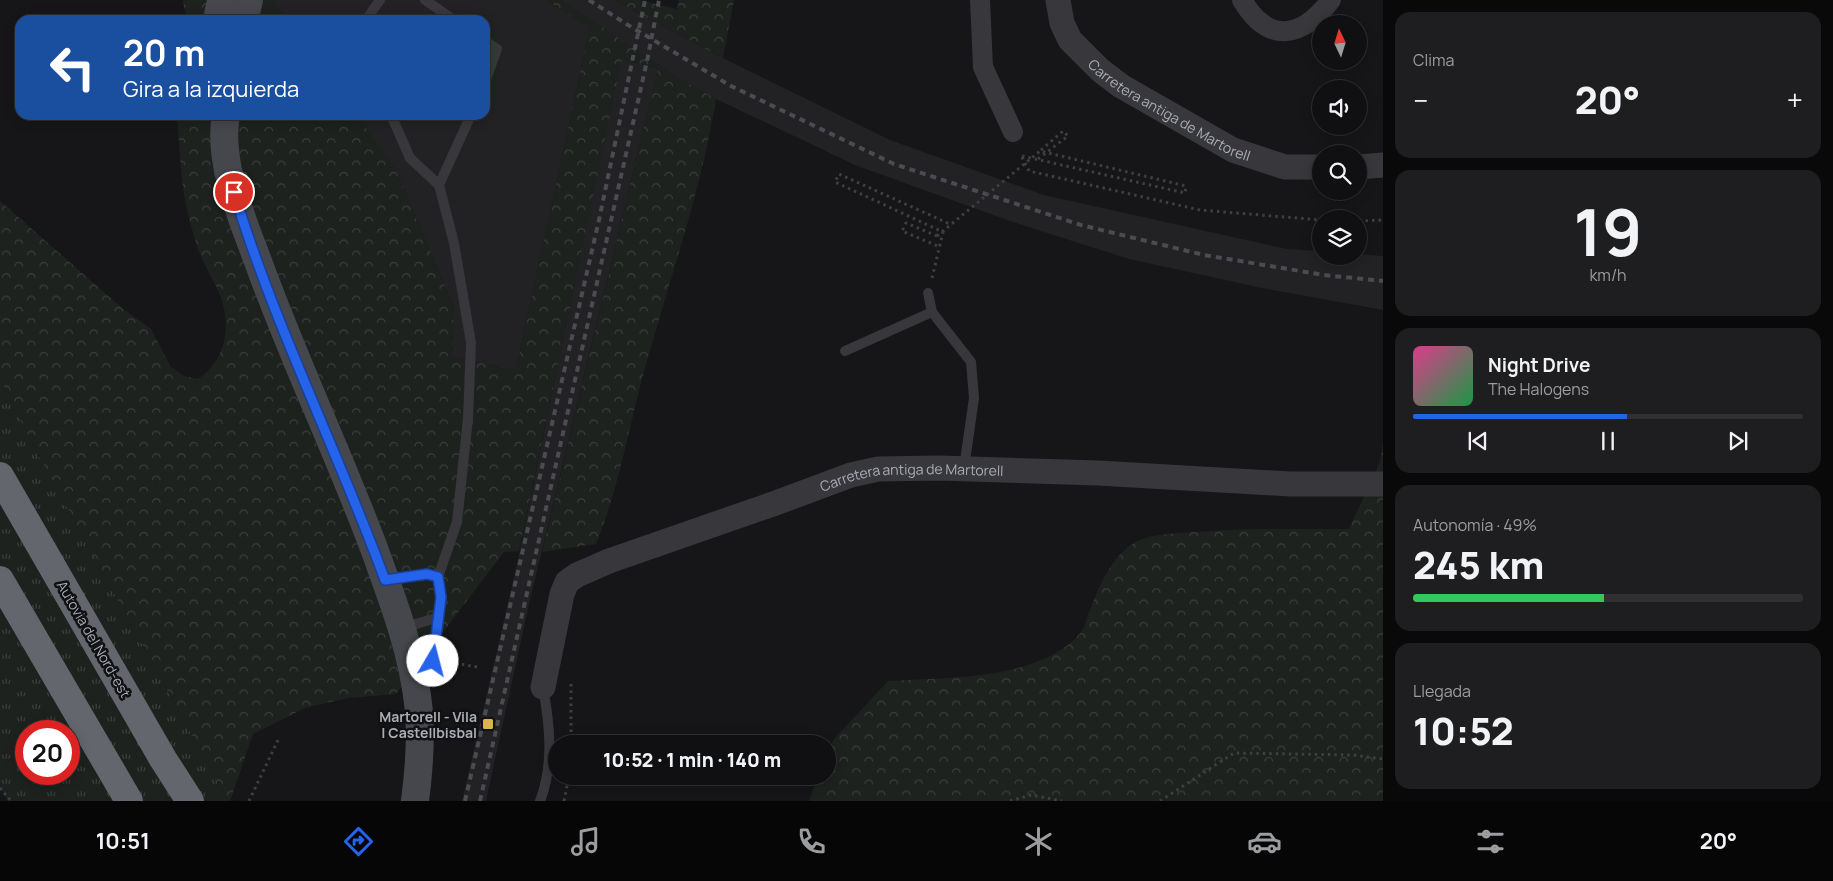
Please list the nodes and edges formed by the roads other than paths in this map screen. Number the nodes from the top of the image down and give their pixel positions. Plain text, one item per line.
1 (380, 0) edge
2 (425, 0) edge
3 (980, 0) edge
4 (1058, 0) edge
5 (1242, 0) edge
6 (1331, 0) edge
7 (240, 6) edge
8 (225, 15) edge
9 (370, 15) edge
10 (447, 15) edge
11 (490, 44) edge
12 (490, 68) edge
13 (223, 120) edge
14 (393, 120) edge
15 (469, 120) edge
16 (1013, 132) road end
17 (1383, 165) edge
18 (1367, 166) edge
19 (1312, 167) edge
20 (439, 185) junction
21 (928, 293) road end
22 (932, 312) junction
23 (845, 351) dead end
24 (964, 469) junction
25 (0, 476) edge
26 (1383, 484) edge
27 (438, 577) junction
28 (0, 580) edge
29 (385, 580) junction
30 (439, 618) junction
31 (401, 625) junction
32 (543, 687) joint
33 (418, 704) junction
34 (125, 794) edge
35 (190, 801) edge
36 (415, 801) edge
37 (540, 801) edge

1 - 9 lane
2 - 10 lane
3 - 16 street
4 - 19 street, Carretera antiga de Martorell
5 - 6 street
7 - 8 main road
11 - 12 lane
13 - 29 main road
14 - 20 lane
15 - 20 lane
17 - 18 street
20 - 27 lane
21 - 22 lane
22 - 23 lane
22 - 24 lane
24 - 26 street, Carretera antiga de Martorell
24 - 32 street, Carretera antiga de Martorell
25 - 35 highway, Autovia del Nord-est
27 - 29 lane
27 - 30 lane
28 - 34 highway
29 - 31 main road
30 - 31 lane
30 - 33 lane
31 - 33 main road
32 - 37 lane
33 - 36 main road

